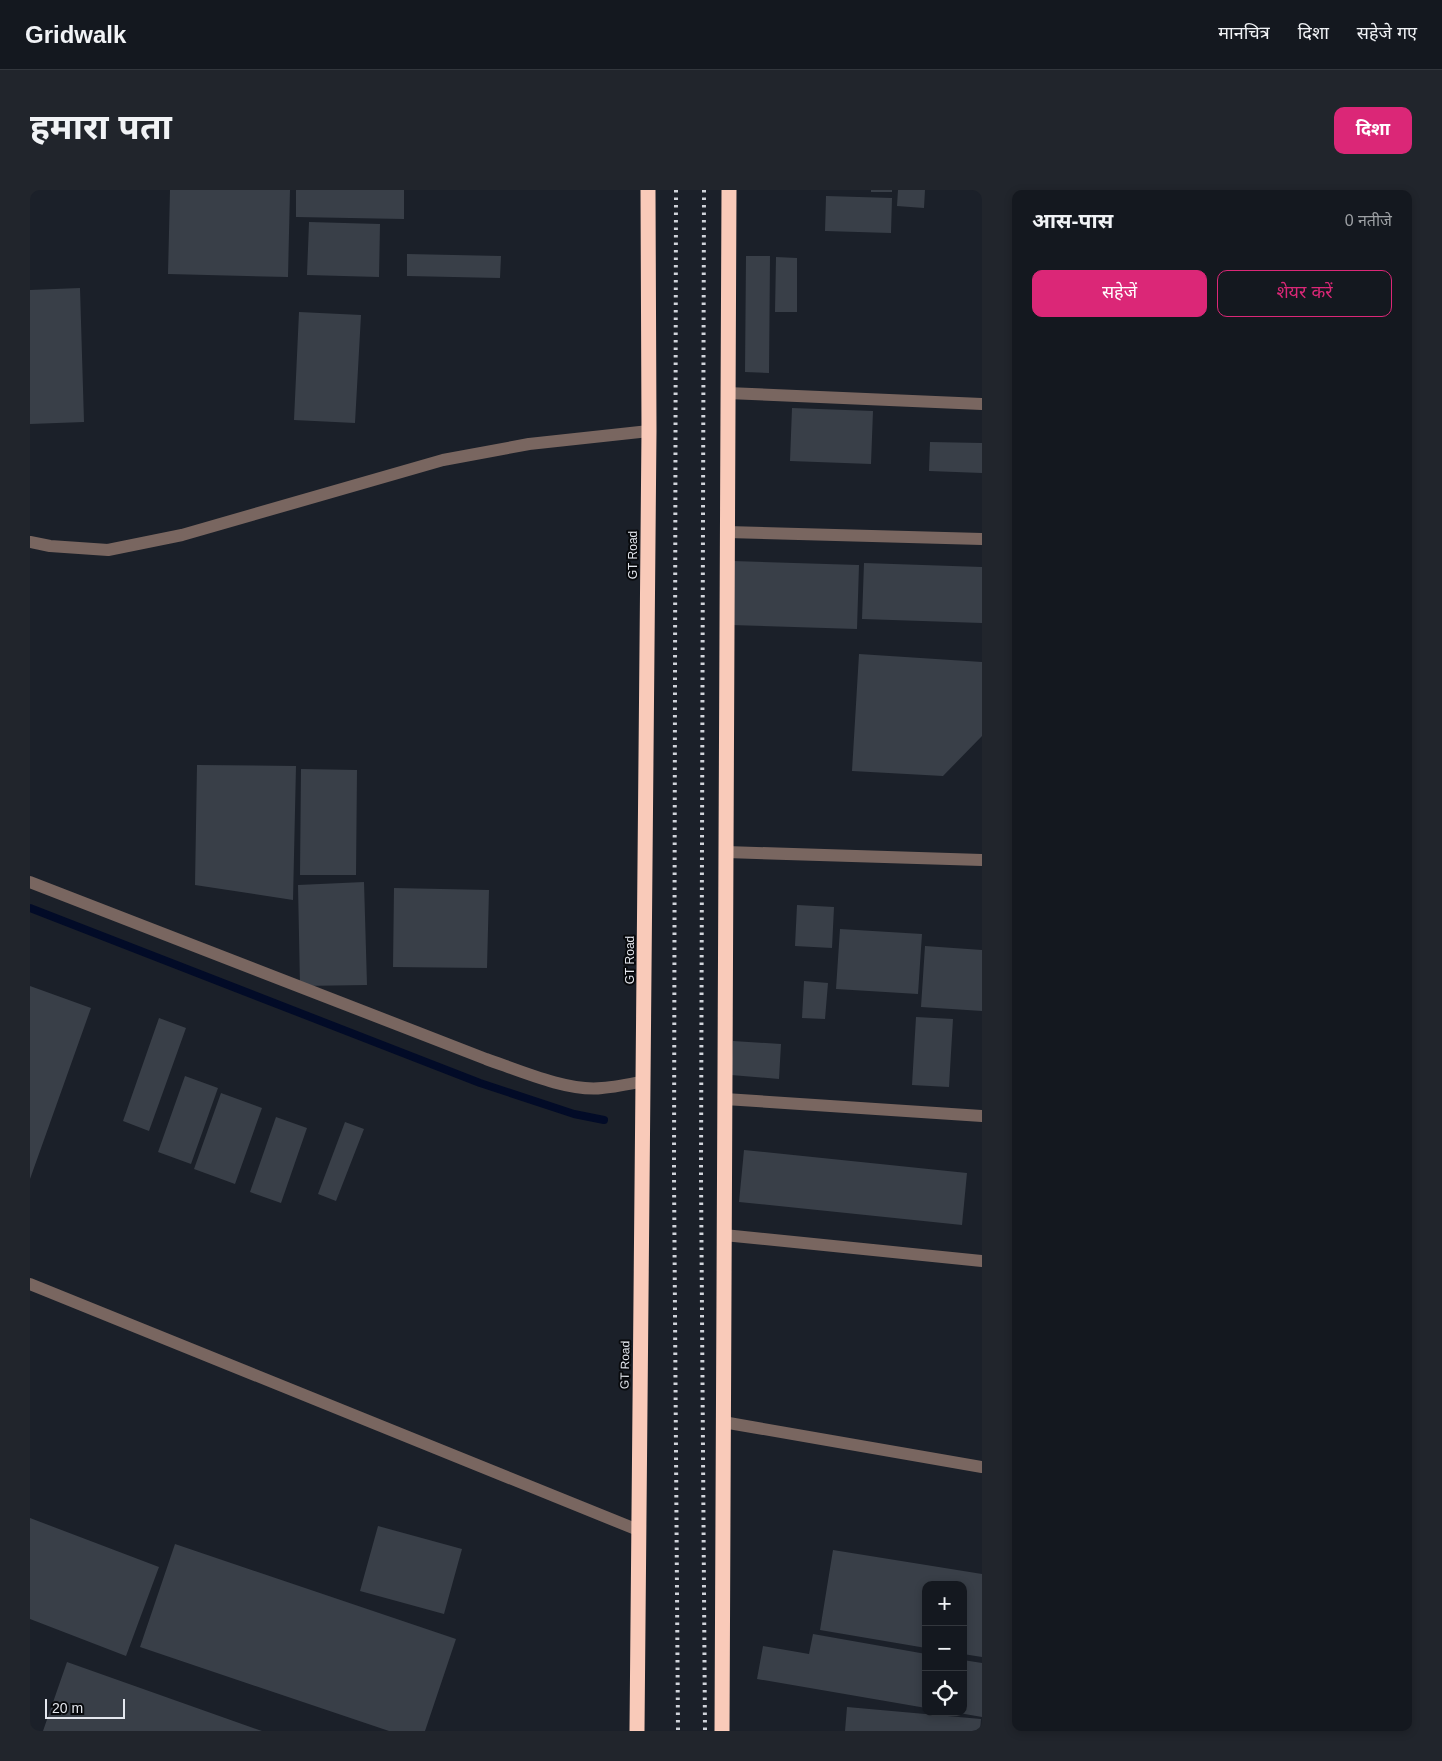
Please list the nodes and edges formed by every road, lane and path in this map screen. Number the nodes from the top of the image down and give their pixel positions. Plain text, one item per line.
1 (648, 190) edge
2 (728, 190) edge
3 (727, 393) junction
4 (982, 404) edge
5 (649, 431) junction
6 (728, 532) junction
7 (982, 539) edge
8 (30, 542) edge
9 (726, 852) junction
10 (982, 860) edge
11 (30, 882) edge
12 (644, 1081) junction
13 (725, 1099) junction
14 (982, 1116) edge
15 (724, 1235) junction
16 (982, 1261) edge
17 (30, 1284) edge
18 (723, 1422) junction
19 (982, 1467) edge
20 (638, 1530) junction
21 (637, 1731) edge
22 (722, 1731) edge

1 - 5 highway, GT Road
2 - 3 highway
3 - 4 street
3 - 6 highway
5 - 8 street
5 - 12 highway, GT Road
6 - 7 street
6 - 9 highway
9 - 10 street
9 - 13 highway
11 - 12 street
12 - 20 highway, GT Road
13 - 14 street
13 - 15 highway
15 - 16 street
15 - 18 highway
17 - 20 street
18 - 19 street
18 - 22 highway
20 - 21 highway, GT Road

